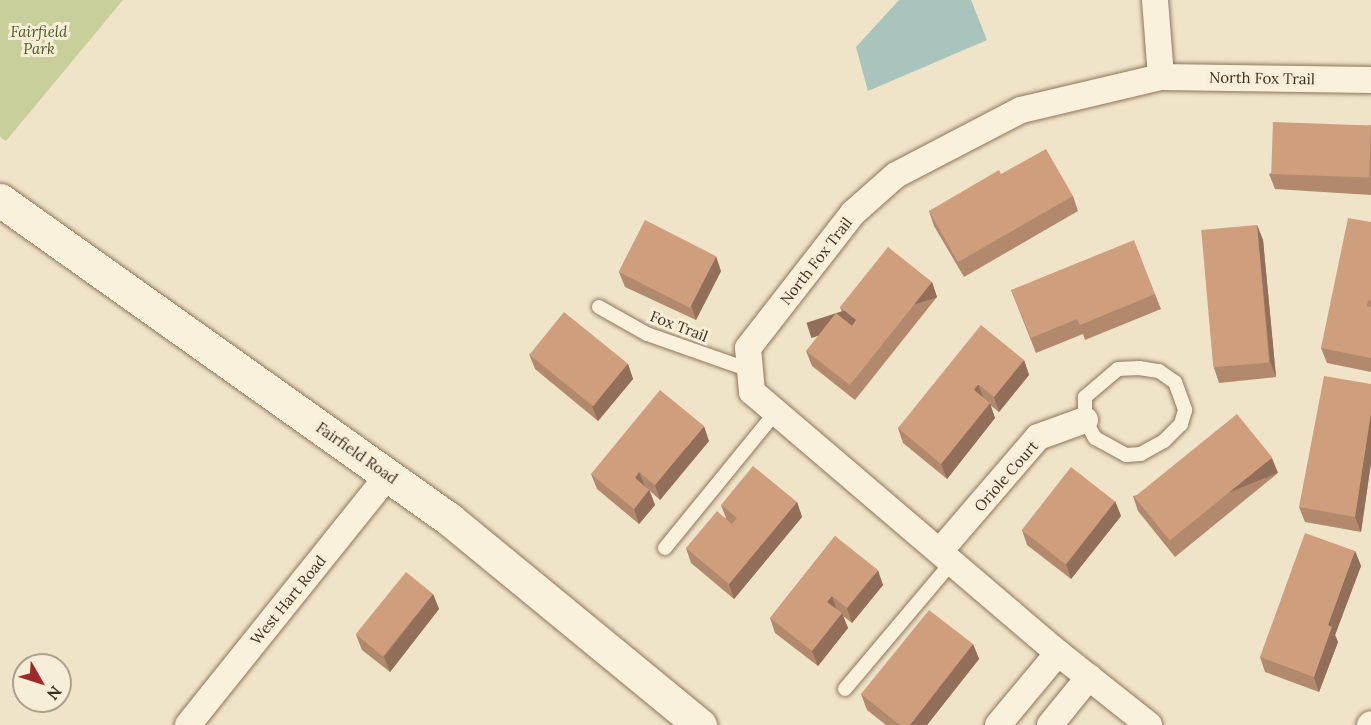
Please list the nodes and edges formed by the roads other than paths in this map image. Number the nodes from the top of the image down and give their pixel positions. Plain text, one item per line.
1 (1155, 0) edge
2 (1161, 77) junction
3 (1371, 80) edge
4 (0, 200) edge
5 (599, 307) dead end
6 (750, 370) junction
7 (776, 412) junction
8 (1085, 420) junction
9 (388, 475) junction
10 (665, 548) dead end
11 (946, 556) junction
12 (1058, 653) junction
13 (1095, 683) junction
14 (845, 689) dead end
15 (188, 725) edge
16 (699, 725) edge
17 (998, 725) edge
18 (1050, 725) edge
19 (1149, 725) edge

1 - 2 street
2 - 3 street, North Fox Trail
2 - 6 street, North Fox Trail
4 - 9 street, Fairfield Road
5 - 6 lane, Fox Trail
6 - 7 street, North Fox Trail
7 - 10 lane
7 - 11 street, North Fox Trail
8 - 8 lane
8 - 11 street, Oriole Court
9 - 15 street, West Hart Road
9 - 16 street, Fairfield Road
11 - 12 street, North Fox Trail
11 - 14 lane
12 - 13 street, North Fox Trail
12 - 17 street
13 - 18 street
13 - 19 street, North Fox Trail

